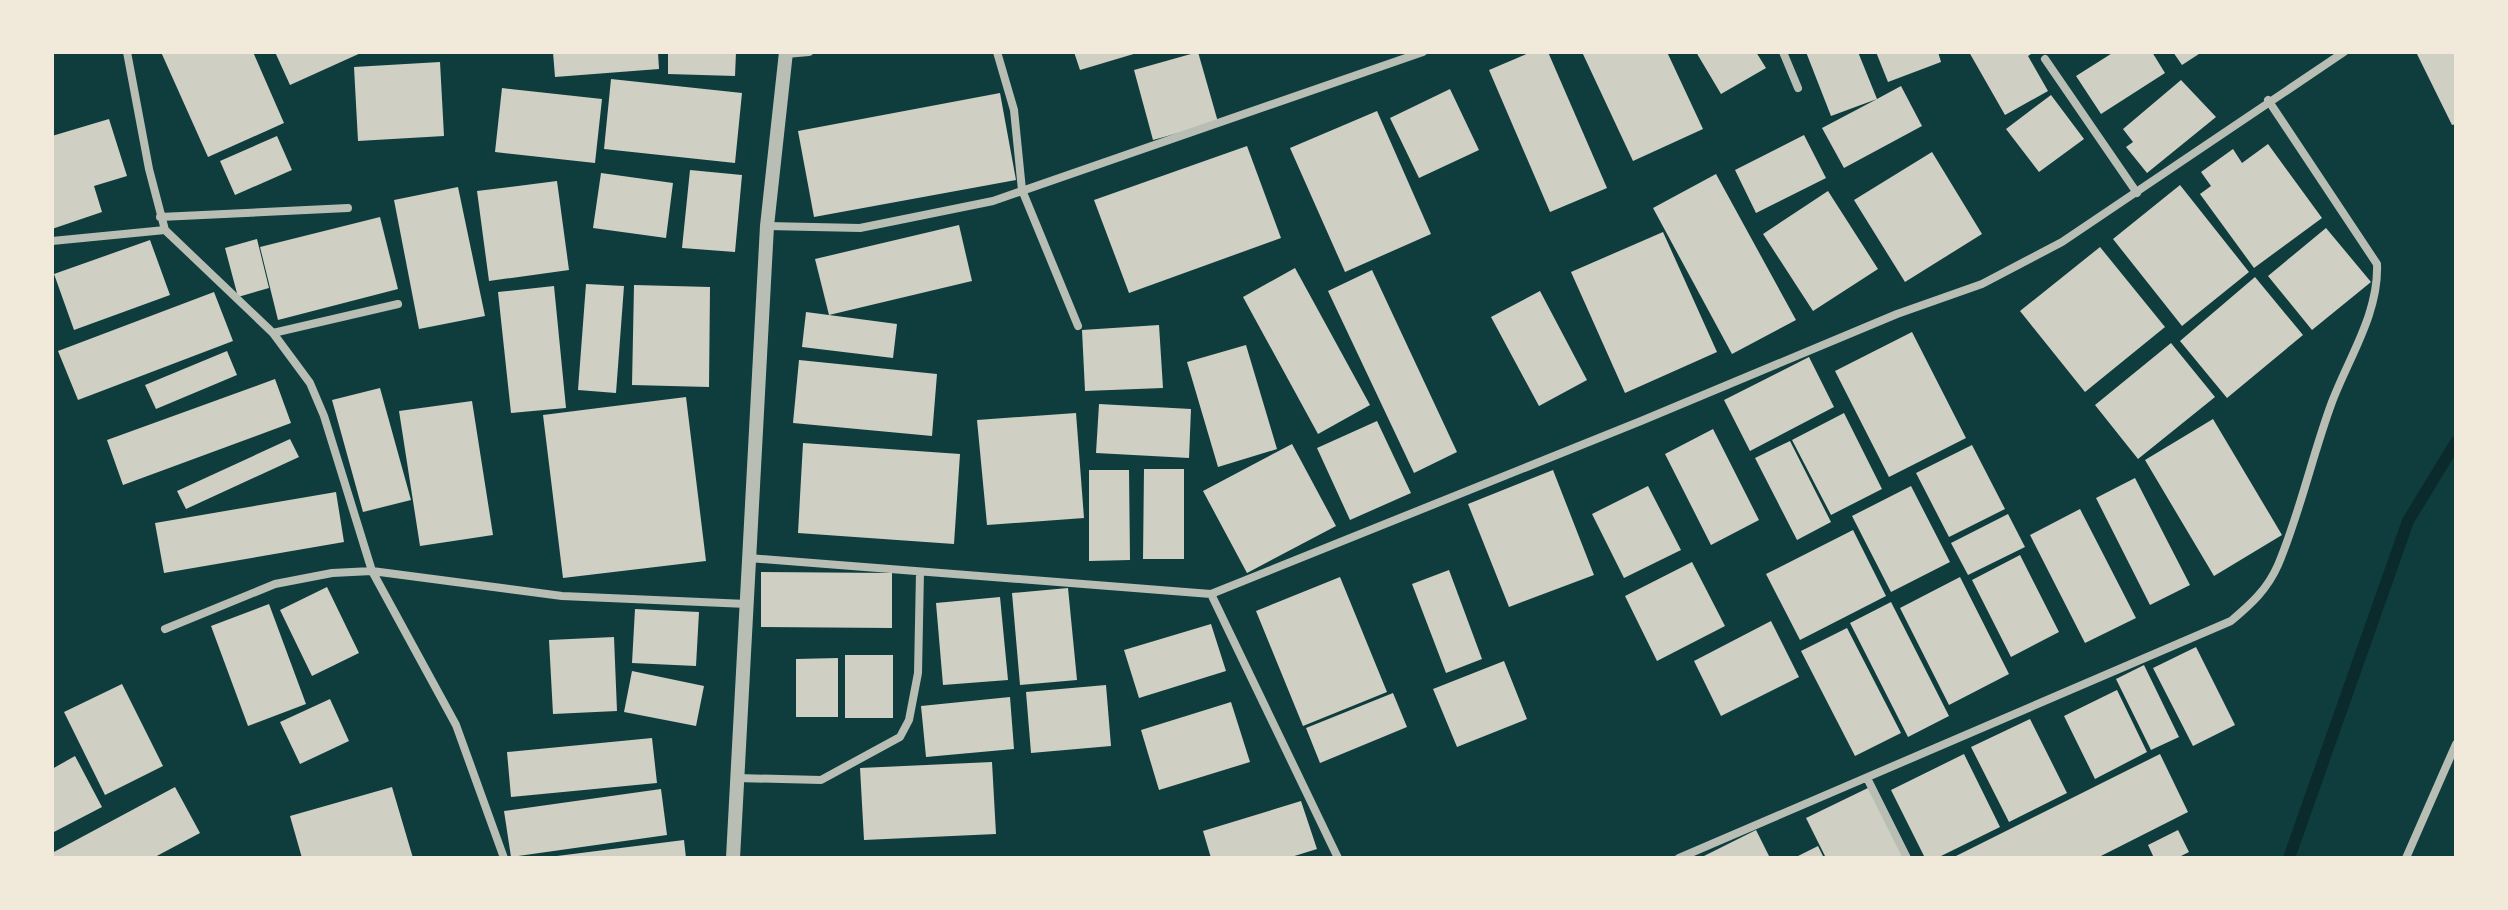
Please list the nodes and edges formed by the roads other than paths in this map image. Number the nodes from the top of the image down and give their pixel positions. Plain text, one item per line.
1 (127, 52) edge
2 (809, 52) edge
3 (997, 52) edge
4 (1423, 52) edge
5 (1783, 52) edge
6 (2344, 52) edge
7 (786, 53) edge
8 (2045, 59) dead end
9 (1798, 88) dead end
10 (2268, 100) junction
11 (1022, 190) junction
12 (2137, 193) junction
13 (348, 208) dead end
14 (160, 217) junction
15 (767, 226) junction
16 (165, 230) junction
17 (52, 241) edge
18 (398, 304) dead end
19 (1078, 326) dead end
20 (273, 333) junction
21 (749, 558) junction
22 (372, 571) junction
23 (920, 572) junction
24 (1211, 594) junction
25 (748, 604) junction
26 (165, 629) dead end
27 (2456, 744) edge
28 (737, 778) junction
29 (1867, 778) junction
30 (504, 858) edge
31 (733, 858) edge
32 (1338, 858) edge
33 (1679, 858) edge
34 (1907, 858) edge
35 (2406, 858) edge

1 - 14 street
2 - 7 street
3 - 11 street
4 - 11 street
5 - 9 street
6 - 10 street
7 - 15 street
8 - 12 street
10 - 12 street
10 - 29 street
11 - 15 street
11 - 19 street
12 - 24 street
13 - 14 street
14 - 16 street
15 - 21 street
16 - 17 street
16 - 20 street
18 - 20 street
20 - 22 street
21 - 23 street
21 - 25 street
22 - 25 street
22 - 26 street
22 - 30 street
23 - 24 street
23 - 28 street
24 - 32 street
25 - 28 street
27 - 35 street
28 - 31 street
29 - 33 street
29 - 34 street

